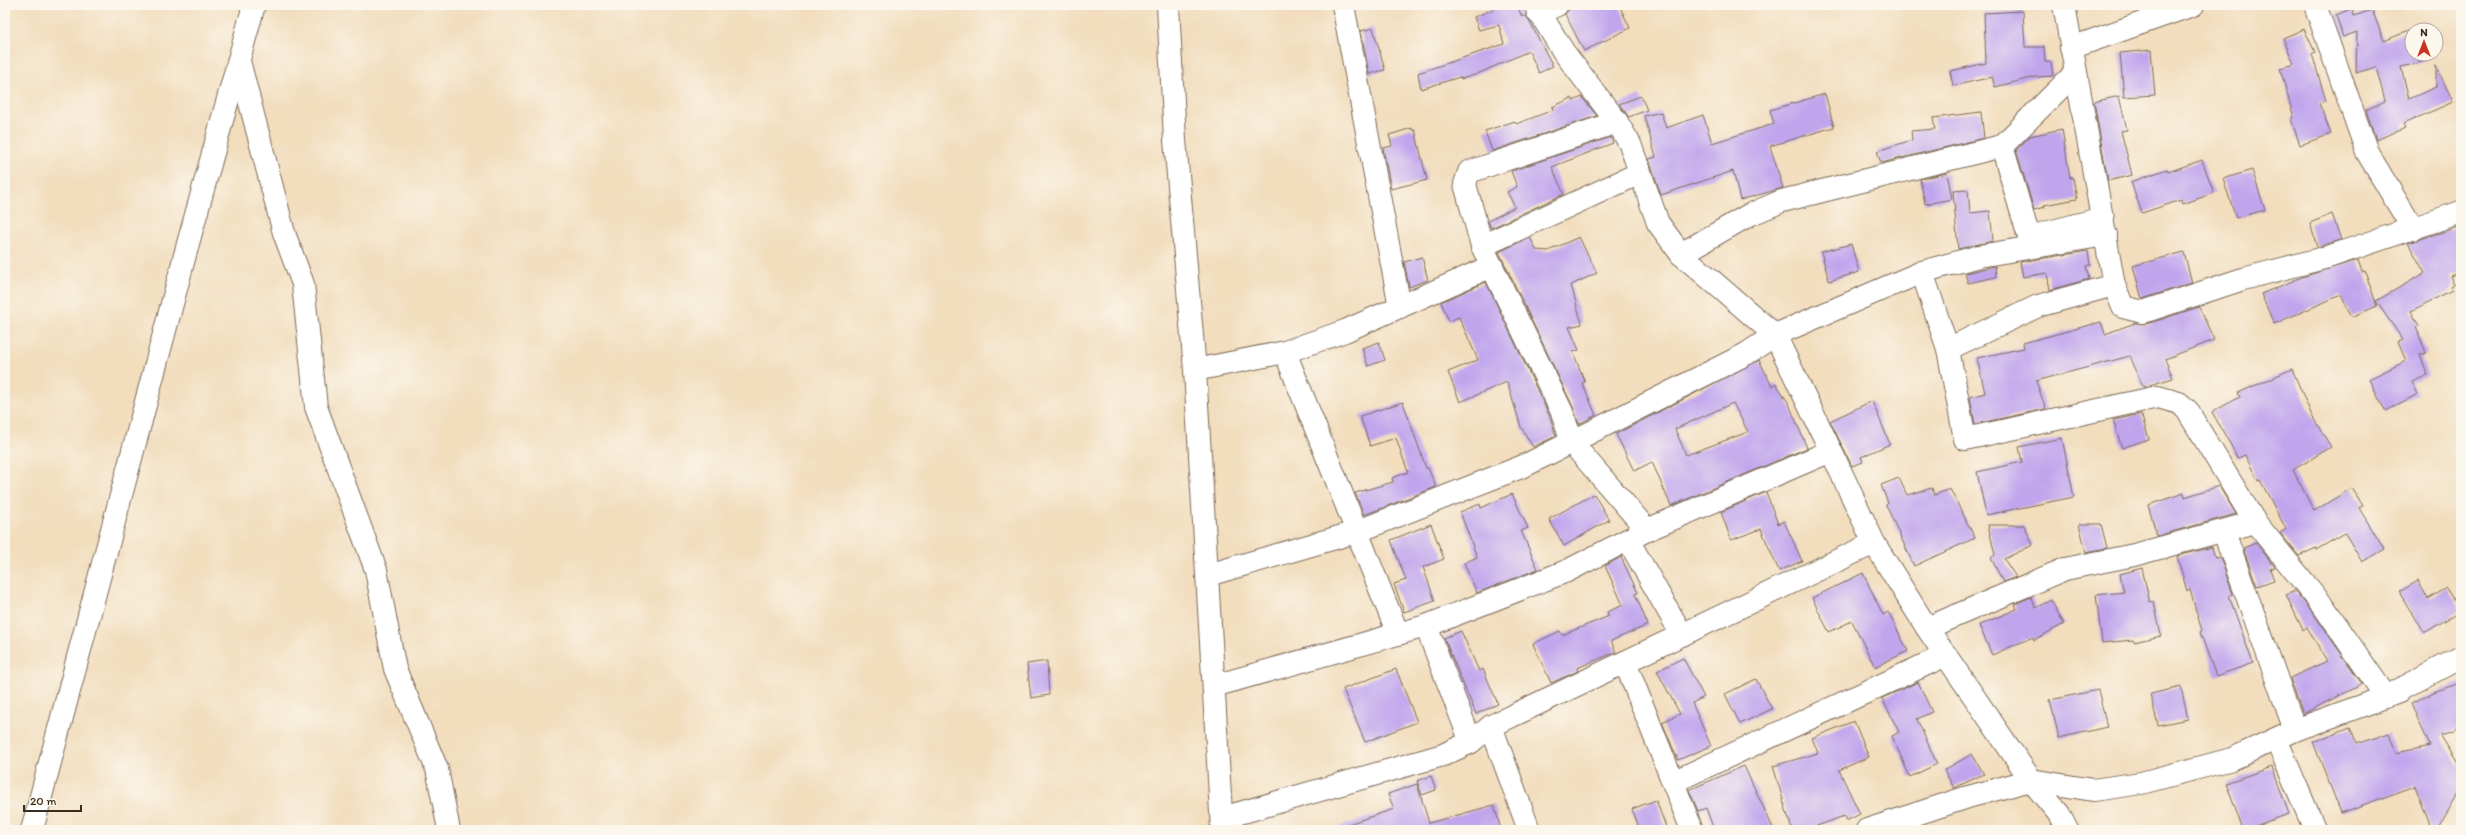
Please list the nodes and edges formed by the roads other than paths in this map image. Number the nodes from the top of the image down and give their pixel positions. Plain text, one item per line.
1 (254, 5) edge
2 (1168, 5) edge
3 (1343, 5) edge
4 (2064, 5) edge
5 (2193, 5) edge
6 (2315, 5) edge
7 (1543, 8) edge
8 (2071, 48) junction
9 (239, 61) junction
10 (2075, 72) junction
11 (1617, 122) junction
12 (2002, 146) junction
13 (1640, 173) junction
14 (2461, 212) edge
15 (2104, 227) junction
16 (2413, 228) junction
17 (1482, 246) junction
18 (1681, 254) junction
19 (1492, 266) junction
20 (1922, 272) junction
21 (2114, 285) junction
22 (1400, 308) junction
23 (1775, 334) junction
24 (1948, 349) junction
25 (1285, 352) junction
26 (1195, 370) junction
27 (1572, 443) junction
28 (1831, 451) junction
29 (2255, 522) junction
30 (1647, 530) junction
31 (1356, 532) junction
32 (2224, 532) junction
33 (1628, 540) junction
34 (1874, 543) junction
35 (1208, 575) junction
36 (1426, 626) junction
37 (1927, 628) junction
38 (1398, 634) junction
39 (1682, 635) junction
40 (1946, 655) junction
41 (2461, 657) edge
42 (1626, 662) junction
43 (2461, 662) edge
44 (1214, 686) junction
45 (2386, 698) junction
46 (1490, 726) junction
47 (2285, 734) junction
48 (1471, 742) junction
49 (2031, 780) junction
50 (1673, 782) junction
51 (1222, 824) edge
52 (32, 830) edge
53 (449, 830) edge
54 (1528, 830) edge
55 (1692, 830) edge
56 (1867, 830) edge
57 (2067, 830) edge
58 (2315, 830) edge

1 - 9 street
2 - 26 street
3 - 22 street
4 - 8 street
5 - 8 street
6 - 16 street
7 - 11 street
8 - 10 street
9 - 52 street
9 - 53 street
10 - 12 street
10 - 15 street
11 - 13 street
11 - 17 street
12 - 15 street
12 - 18 street
13 - 17 street
13 - 18 street
14 - 16 street
15 - 20 street
15 - 21 street
16 - 21 street
17 - 19 street
18 - 23 street
19 - 22 street
19 - 27 street
20 - 23 street
20 - 24 street
21 - 24 street
22 - 25 street
23 - 27 street
23 - 28 street
24 - 29 street
25 - 26 street
25 - 31 street
26 - 35 street
27 - 30 street
27 - 31 street
28 - 30 street
28 - 34 street
29 - 32 street
29 - 45 street
30 - 33 street
31 - 35 street
31 - 38 street
32 - 37 street
32 - 47 street
33 - 36 street
33 - 39 street
34 - 37 street
34 - 39 street
35 - 44 street
36 - 38 street
36 - 48 street
37 - 40 street
38 - 44 street
39 - 42 street
40 - 49 street
40 - 50 street
41 - 45 street
42 - 46 street
42 - 50 street
43 - 45 street
44 - 51 street
45 - 47 street
46 - 48 street
46 - 54 street
47 - 49 street
47 - 58 street
48 - 51 street
49 - 56 street
49 - 57 street
50 - 55 street

